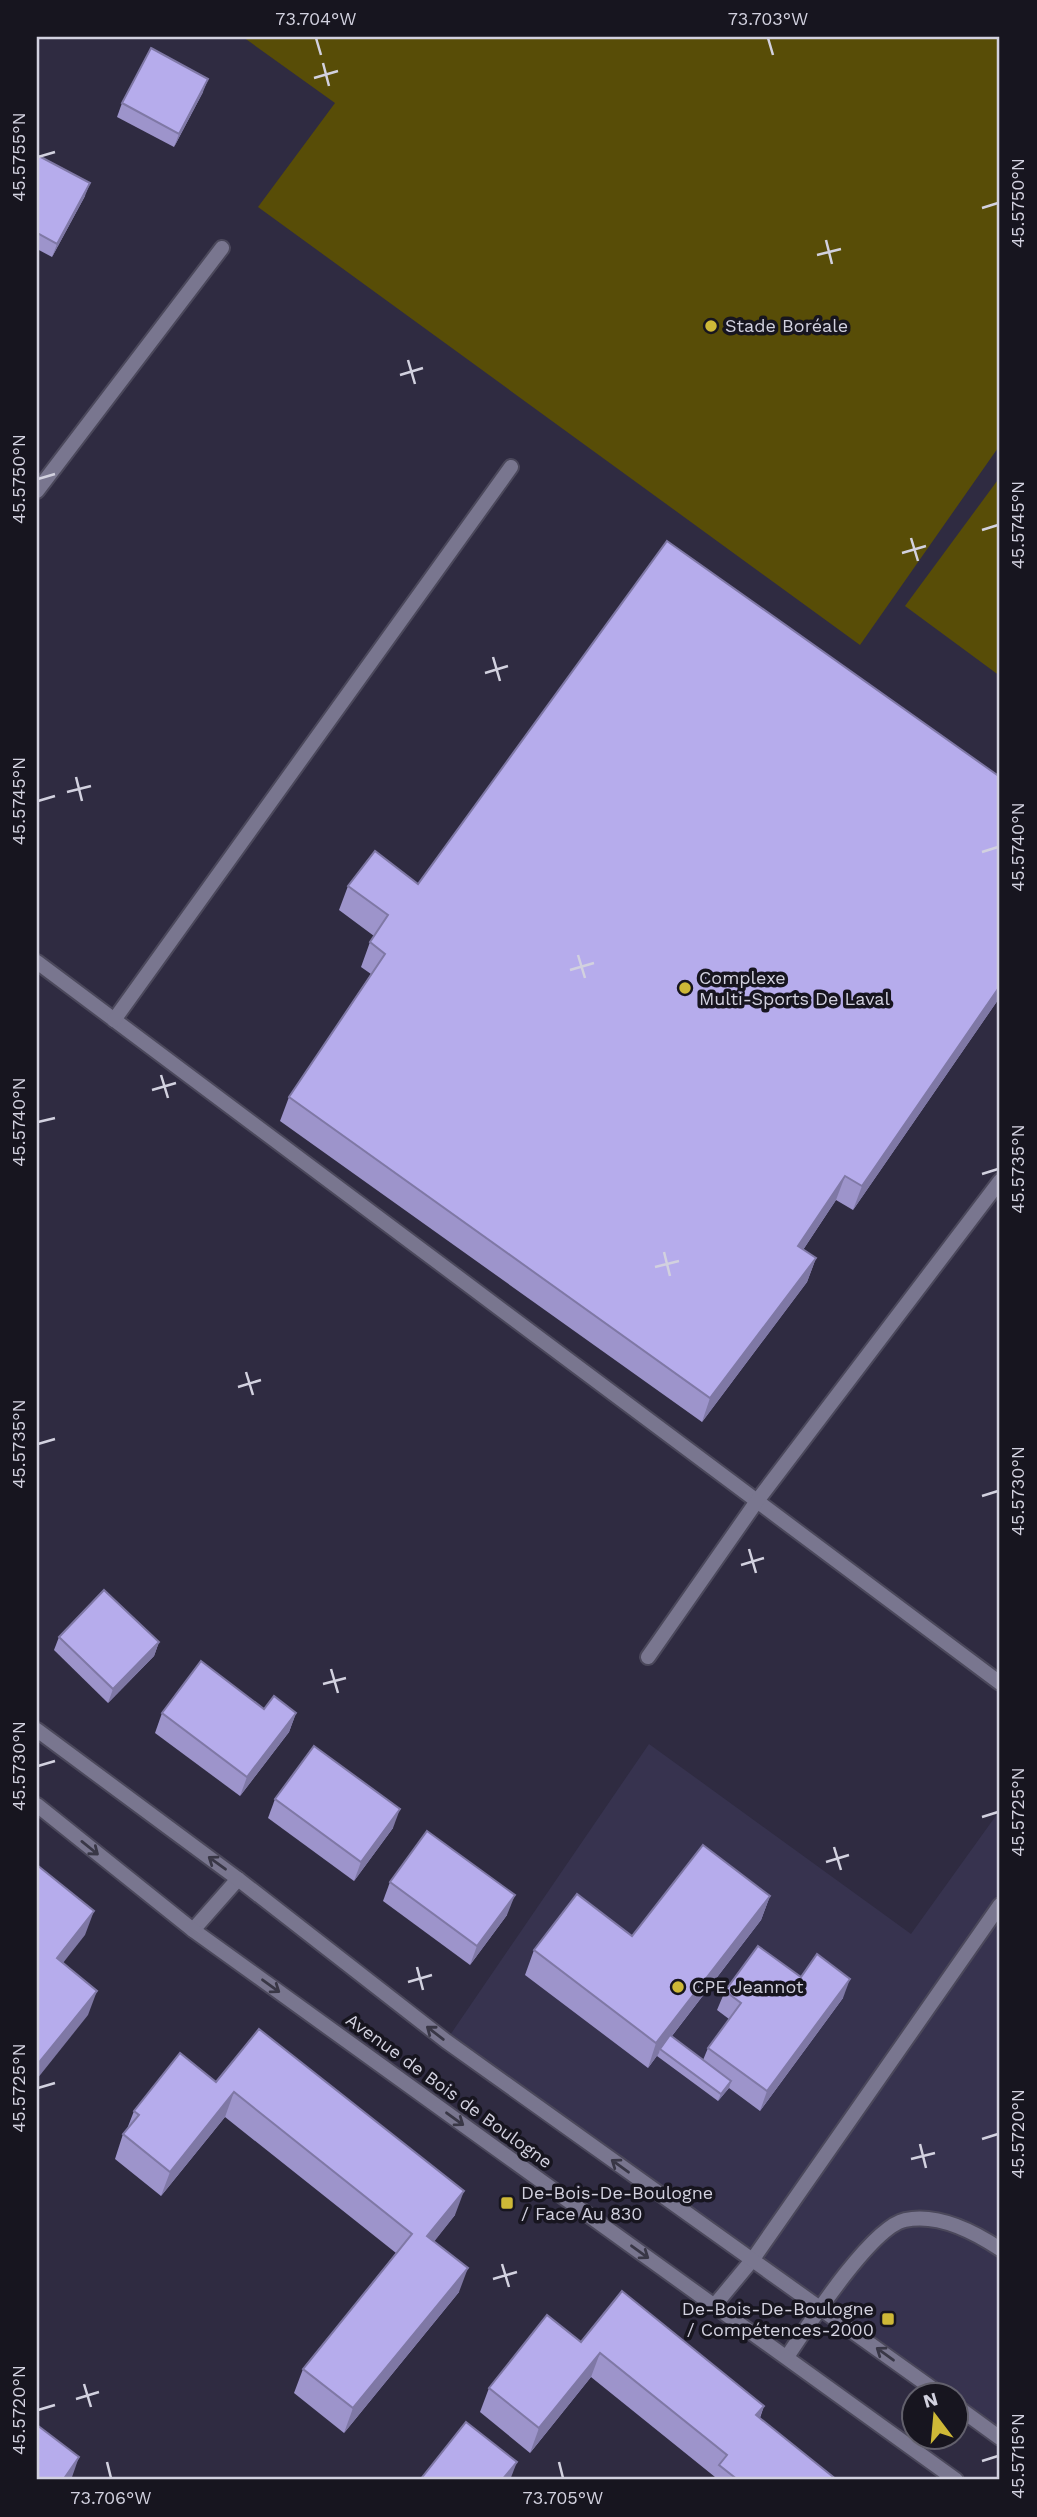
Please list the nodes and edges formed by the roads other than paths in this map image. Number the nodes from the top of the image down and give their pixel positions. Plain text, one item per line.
1 (222, 248) dead end
2 (511, 467) dead end
3 (37, 491) edge
4 (37, 962) edge
5 (114, 1020) junction
6 (1000, 1181) edge
7 (757, 1501) junction
8 (648, 1657) dead end
9 (1000, 1683) edge
10 (37, 1730) edge
11 (37, 1805) edge
12 (238, 1879) junction
13 (1000, 1905) edge
14 (193, 1930) junction
15 (1000, 2249) edge
16 (753, 2259) junction
17 (714, 2306) junction
18 (821, 2307) junction
19 (787, 2357) junction
20 (920, 2380) edge
21 (970, 2416) edge
22 (1000, 2438) edge
23 (956, 2480) edge

1 - 3 street
2 - 5 street
4 - 5 street
5 - 7 street
6 - 7 street
7 - 8 street
7 - 9 street
12 -> 10 street
11 -> 14 street, Avenue de Bois de Boulogne
12 - 14 street
16 -> 12 street
13 - 16 street
14 -> 17 street, Avenue de Bois de Boulogne
15 - 18 street
16 - 17 street
16 - 18 street
17 - 19 street, Avenue de Bois de Boulogne
18 - 19 street
20 -> 18 street
19 - 23 street, Avenue de Bois de Boulogne
21 - 22 street

